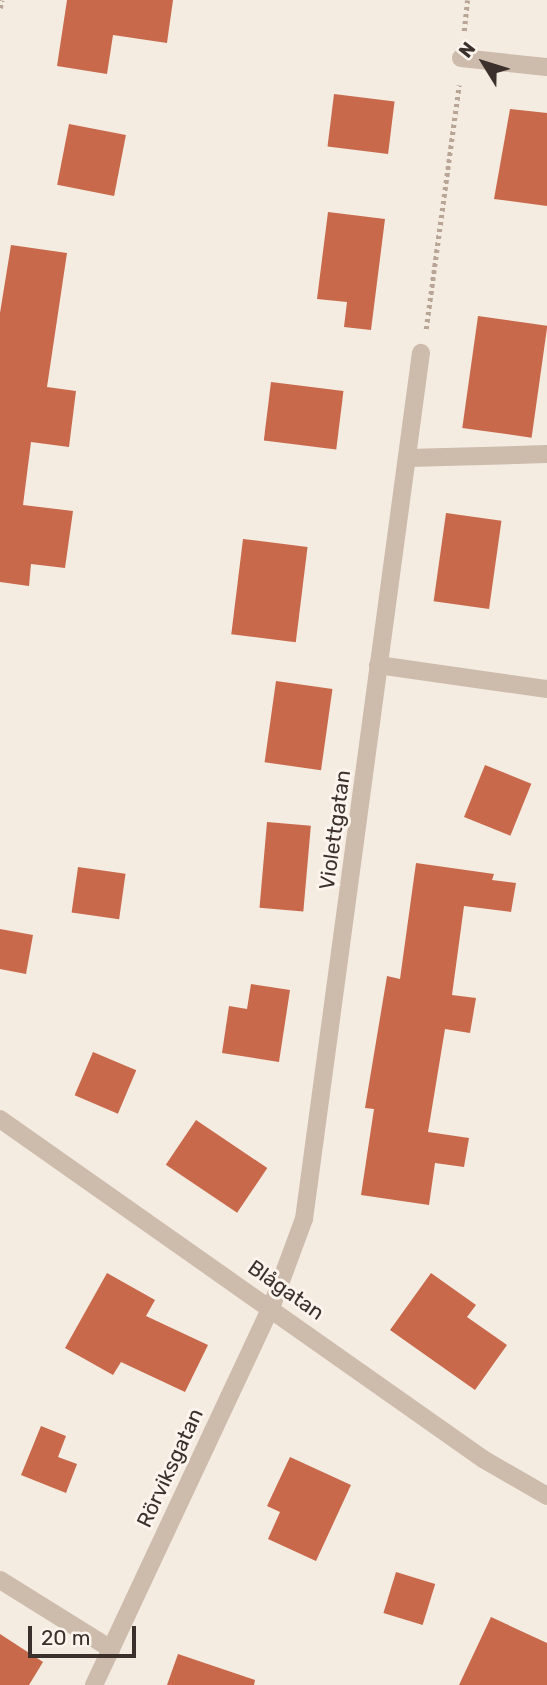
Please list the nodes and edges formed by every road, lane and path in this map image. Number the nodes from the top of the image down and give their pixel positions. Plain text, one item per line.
1 (2, 0) edge
2 (467, 0) edge
3 (0, 8) edge
4 (461, 58) junction
5 (547, 67) edge
6 (421, 352) joint
7 (547, 454) edge
8 (408, 458) junction
9 (378, 666) junction
10 (547, 689) edge
11 (0, 1119) edge
12 (271, 1308) junction
13 (547, 1496) edge
14 (0, 1580) edge
15 (111, 1648) junction
16 (94, 1685) edge

1 - 3 path
2 - 4 path
4 - 5 street
4 - 6 path
6 - 8 street, Violettgatan
7 - 8 street
8 - 9 street, Violettgatan
9 - 10 street
9 - 12 street, Violettgatan
11 - 12 street, Blågatan
12 - 13 street, Blågatan
12 - 15 street, Rörviksgatan
14 - 15 street
15 - 16 street, Rörviksgatan

